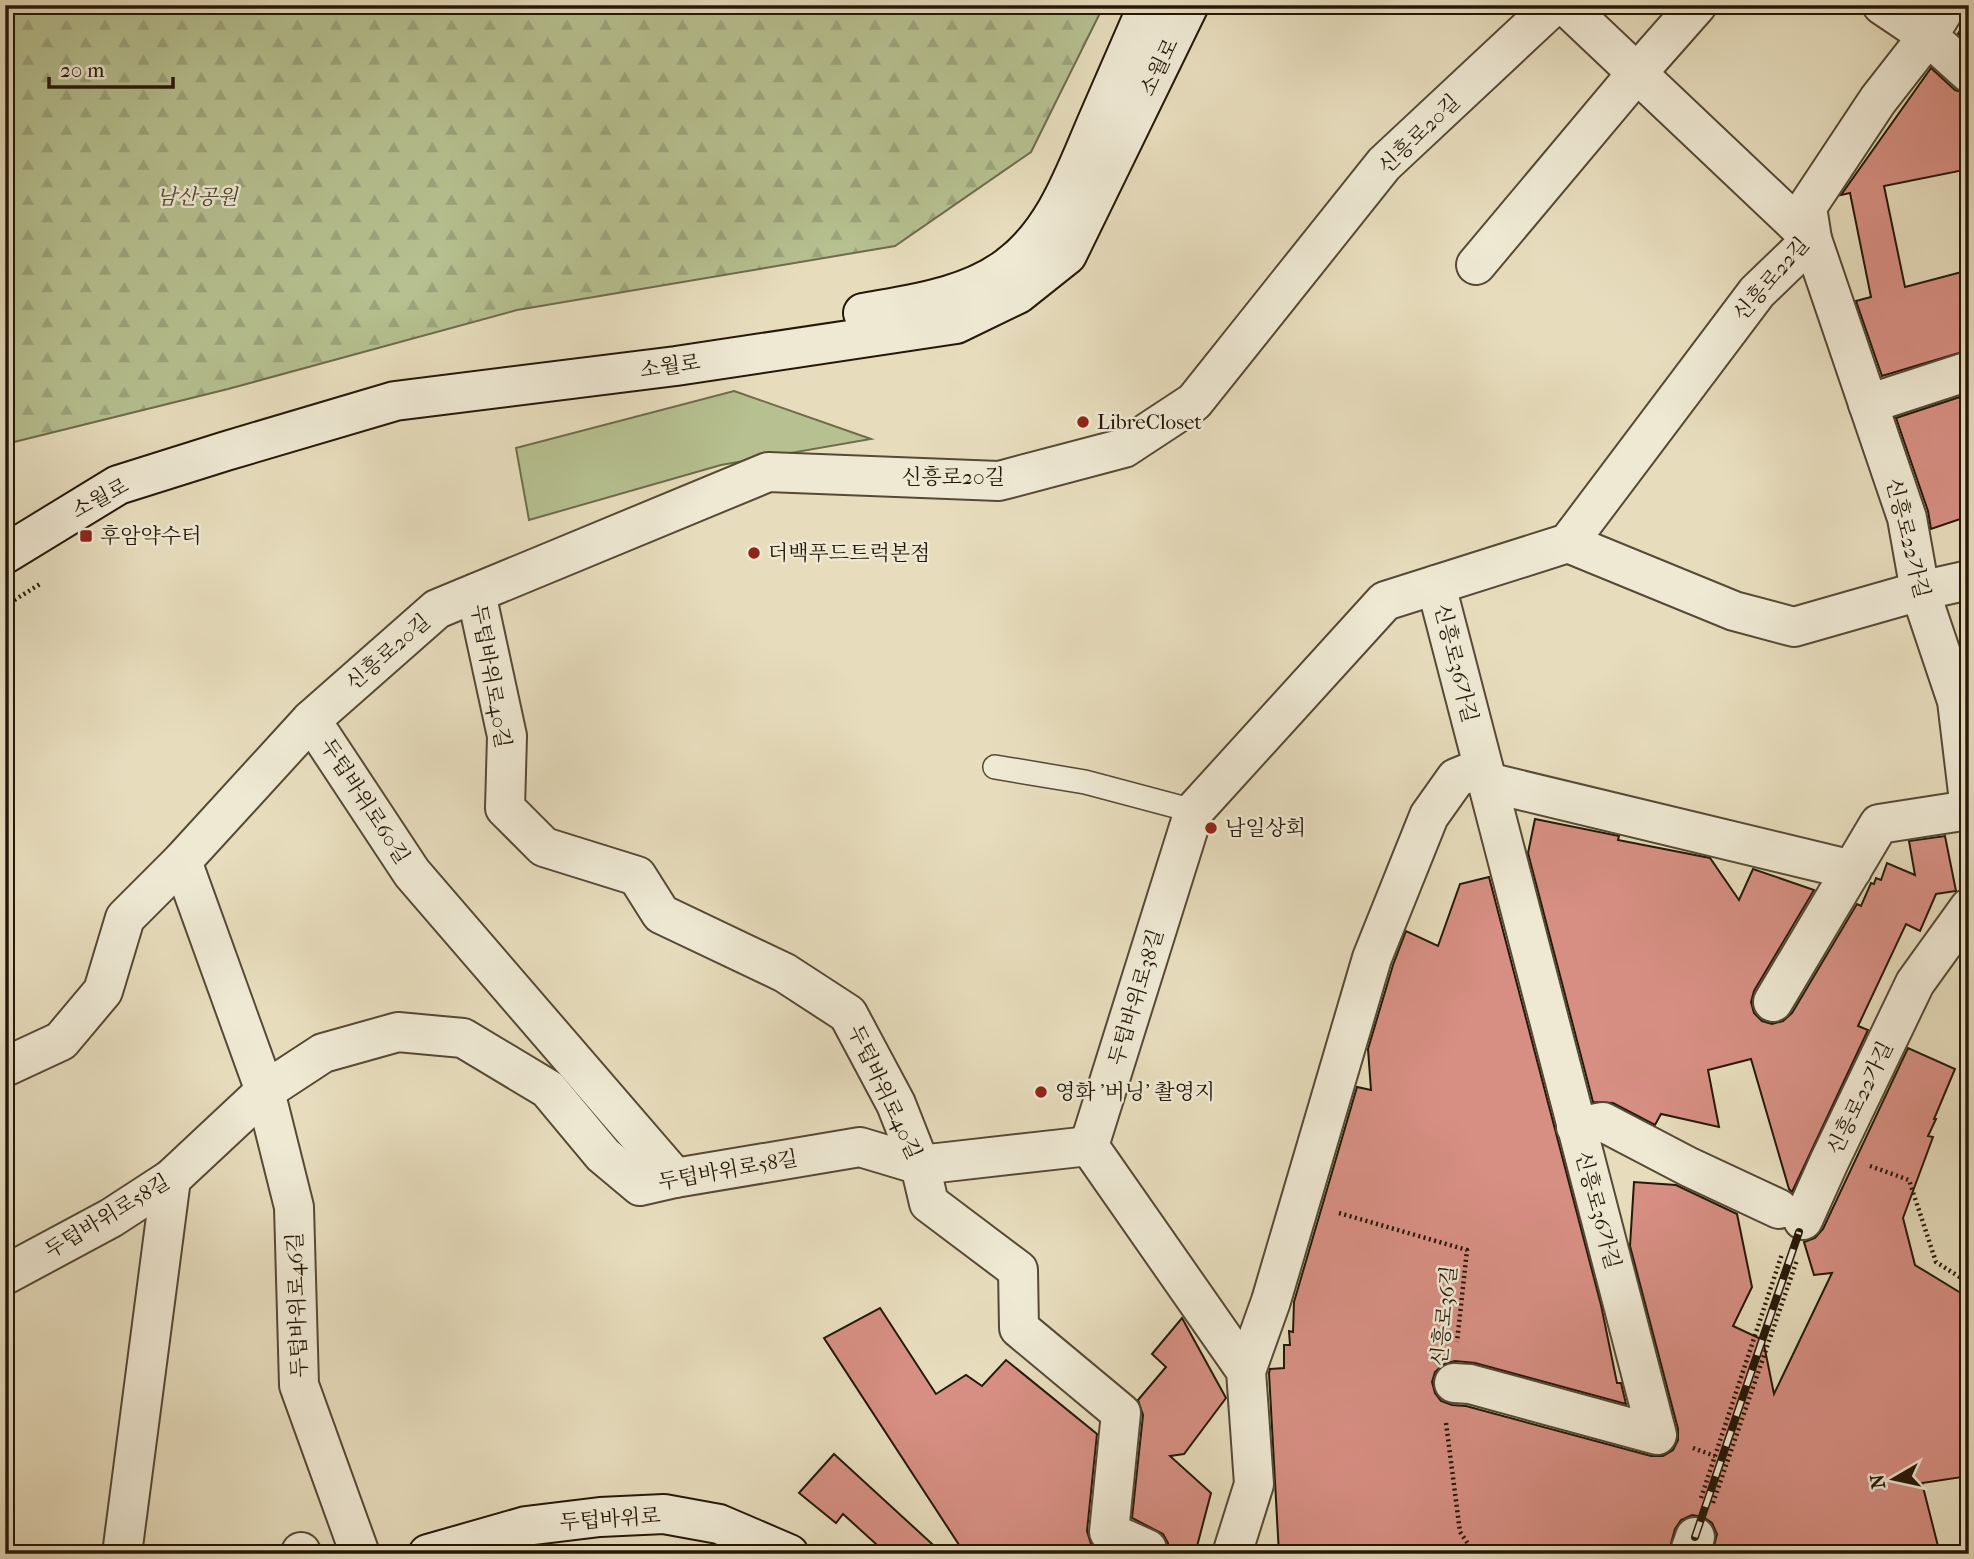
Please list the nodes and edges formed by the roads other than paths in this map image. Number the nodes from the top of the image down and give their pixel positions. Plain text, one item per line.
1 (1148, 5) edge
2 (1189, 5) edge
3 (1554, 5) edge
4 (1565, 5) edge
5 (1697, 5) edge
6 (1882, 5) edge
7 (1937, 21) edge
8 (1637, 73) junction
9 (1969, 73) edge
10 (1812, 239) junction
11 (1476, 265) dead end
12 (1969, 371) edge
13 (1868, 404) junction
14 (5, 527) edge
15 (1568, 543) junction
16 (5, 554) edge
17 (1969, 580) edge
18 (1436, 585) junction
19 (1920, 591) junction
20 (476, 593) junction
21 (311, 720) junction
22 (995, 767) dead end
23 (1485, 775) junction
24 (1969, 801) edge
25 (1969, 810) edge
26 (1194, 811) junction
27 (182, 861) junction
28 (1852, 870) junction
29 (1969, 908) edge
30 (1773, 1002) dead end
31 (5, 1067) edge
32 (265, 1091) junction
33 (1576, 1127) junction
34 (1090, 1146) junction
35 (920, 1165) junction
36 (674, 1178) junction
37 (172, 1179) junction
38 (5, 1275) edge
39 (1246, 1371) junction
40 (1454, 1383) road end
41 (122, 1554) edge
42 (360, 1554) edge
43 (428, 1554) edge
44 (789, 1554) edge
45 (1146, 1554) edge
46 (1232, 1554) edge

1 - 14 street, 소월로
2 - 16 street, 소월로
3 - 20 street, 신흥로20길
4 - 8 street
5 - 8 street
6 - 7 street
7 - 9 street
7 - 10 street, 신흥로22길
8 - 10 street
8 - 11 street
10 - 13 street, 신흥로22가길
10 - 15 street, 신흥로22길
12 - 13 street
13 - 19 street, 신흥로22가길
15 - 18 street
15 - 19 street
17 - 19 street
18 - 23 street, 신흥로36가길
18 - 26 street, 두텁바위로38길
19 - 24 street, 신흥로22가길
20 - 21 street, 신흥로20길
20 - 35 street, 두텁바위로40길
21 - 27 street, 두텁바위로60길
21 - 36 street, 두텁바위로60길
22 - 26 lane
23 - 28 street
23 - 33 street, 신흥로36가길
23 - 39 street
25 - 28 street
26 - 34 street, 두텁바위로38길
27 - 31 street, 두텁바위로60길
27 - 32 street
28 - 30 street
29 - 33 street, 신흥로22가길
32 - 36 street, 두텁바위로58길
32 - 37 street, 두텁바위로58길
32 - 42 street, 두텁바위로46길
33 - 40 street, 신흥로36가길
34 - 35 street, 두텁바위로58길
34 - 39 street
35 - 36 street, 두텁바위로58길
35 - 45 street, 두텁바위로40길
37 - 38 street, 두텁바위로58길
37 - 41 street
39 - 46 street
43 - 44 street, 두텁바위로

